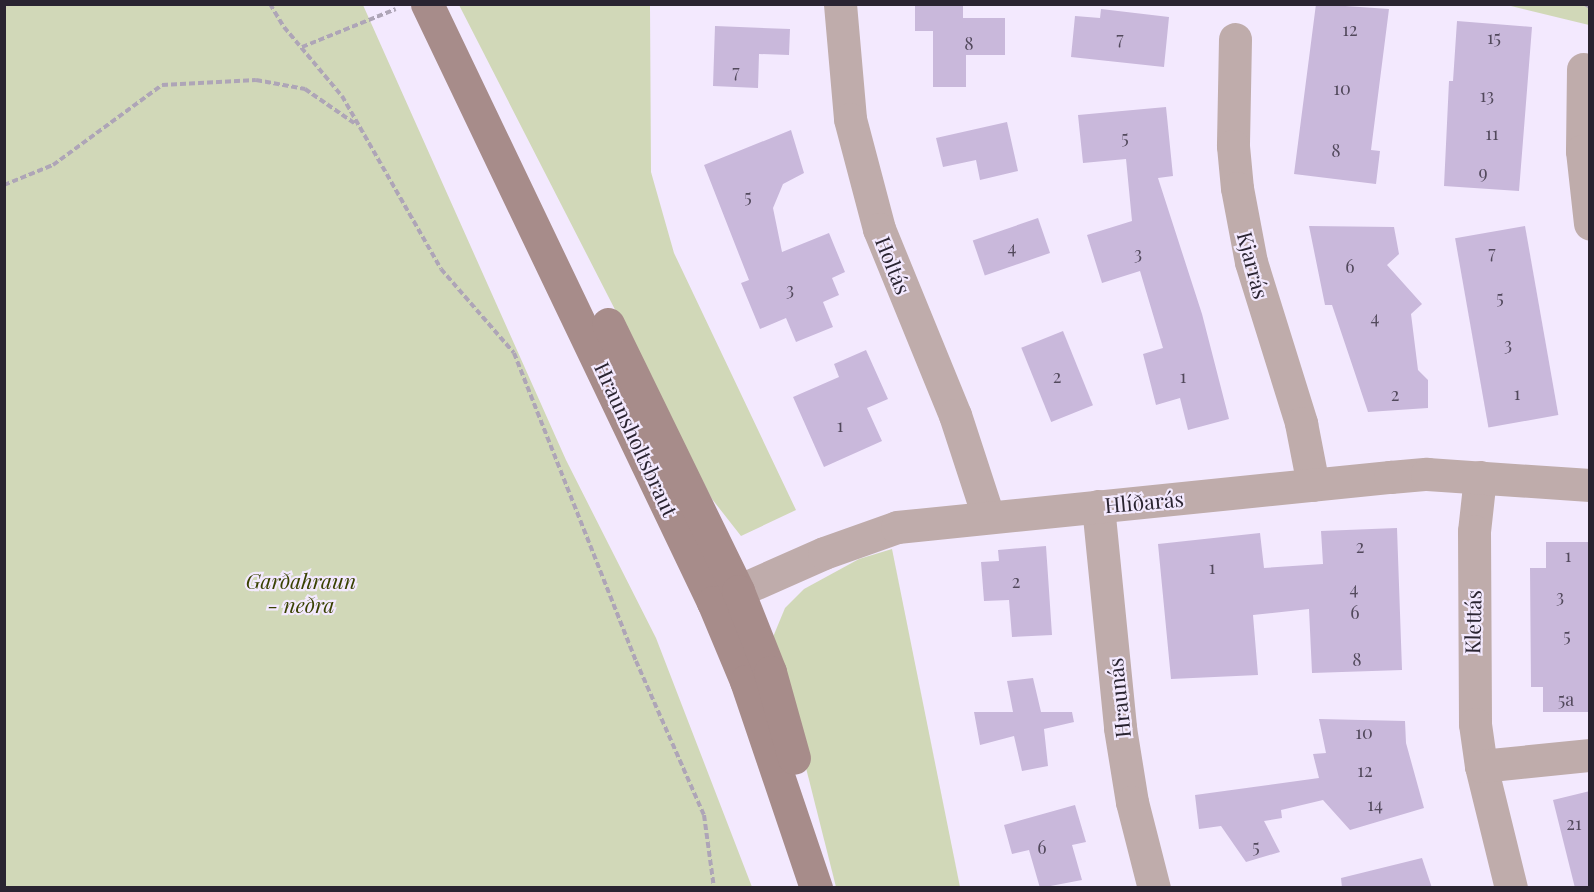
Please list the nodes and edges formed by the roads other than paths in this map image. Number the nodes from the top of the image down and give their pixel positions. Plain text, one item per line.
1 (427, 4) edge
2 (452, 4) edge
3 (840, 4) edge
4 (1235, 39) dead end
5 (1583, 69) dead end
6 (1590, 224) edge
7 (1480, 477) junction
8 (1313, 485) junction
9 (1590, 485) edge
10 (1098, 506) junction
11 (988, 516) junction
12 (726, 597) junction
13 (1590, 755) edge
14 (1481, 766) junction
15 (816, 888) edge
16 (829, 888) edge
17 (1154, 888) edge
18 (1511, 888) edge

1 - 12 street, Hraunsholtsbraut
2 - 12 street, Hraunsholtsbraut
3 - 11 street, Holtás
4 - 8 street, Kjarrás
5 - 6 street
7 - 8 street, Hlíðarás
7 - 9 street, Hlíðarás
7 - 14 street, Klettás
8 - 10 street, Hlíðarás
10 - 11 street, Hlíðarás
10 - 17 street, Hraunás
11 - 12 street, Hlíðarás
12 - 15 street, Hraunsholtsbraut
12 - 16 street, Hraunsholtsbraut
13 - 14 street
14 - 18 street, Klettás

